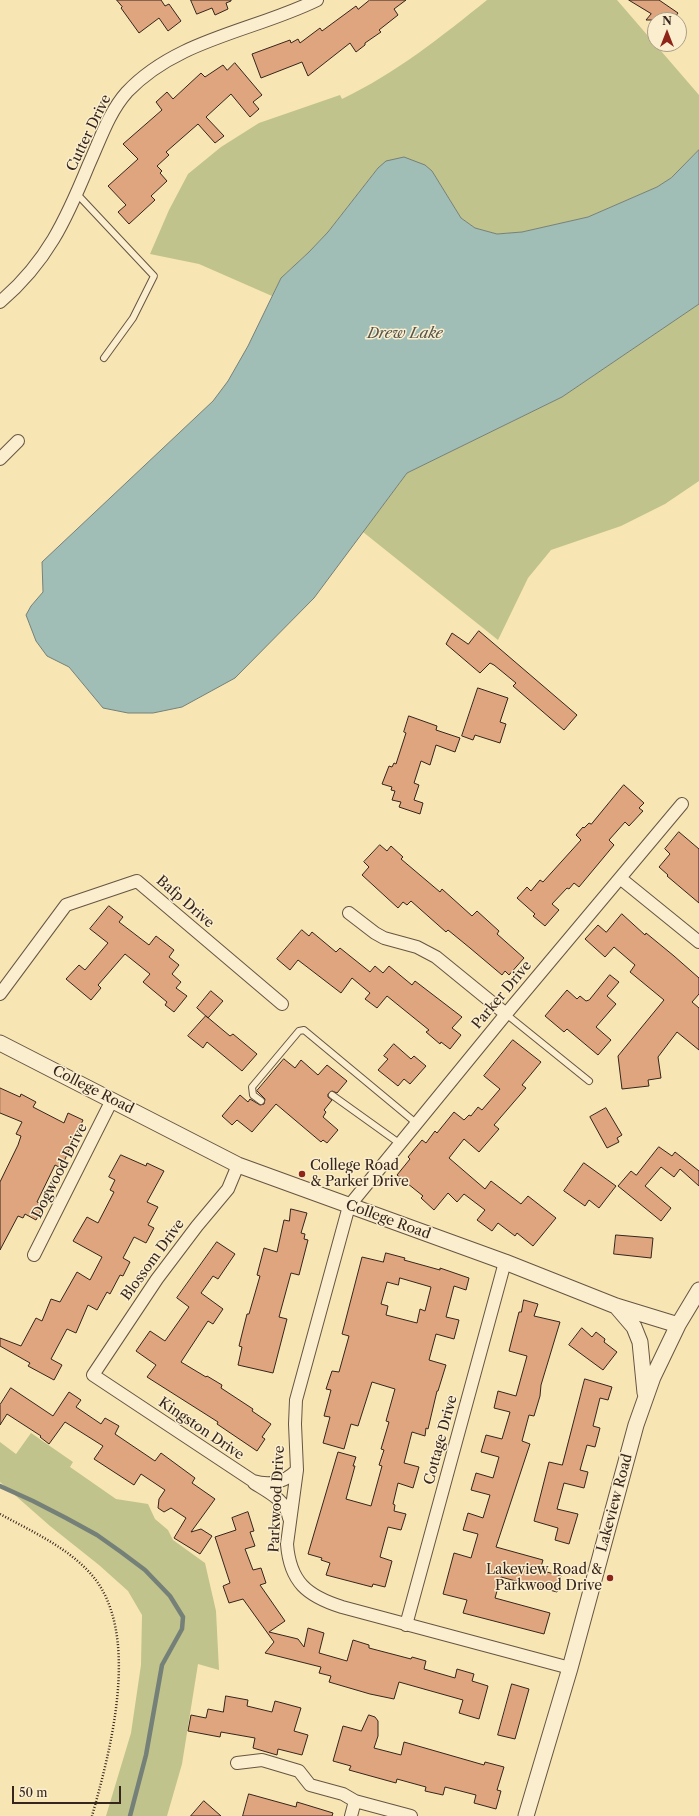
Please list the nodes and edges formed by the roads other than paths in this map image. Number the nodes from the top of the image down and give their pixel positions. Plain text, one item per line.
1 (316, 0) edge
2 (77, 194) junction
3 (0, 302) edge
4 (104, 358) dead end
5 (18, 441) dead end
6 (0, 458) edge
7 (682, 804) dead end
8 (620, 878) junction
9 (349, 913) dead end
10 (699, 942) edge
11 (0, 994) edge
12 (282, 1004) dead end
13 (506, 1014) junction
14 (0, 1043) edge
15 (589, 1081) dead end
16 (332, 1095) dead end
17 (112, 1100) junction
18 (261, 1101) dead end
19 (416, 1122) junction
20 (399, 1144) junction
21 (238, 1165) junction
22 (349, 1206) junction
23 (34, 1255) dead end
24 (505, 1262) junction
25 (699, 1290) edge
26 (616, 1306) junction
27 (678, 1324) junction
28 (93, 1375) joint
29 (645, 1400) junction
30 (297, 1470) junction
31 (243, 1475) junction
32 (289, 1520) junction
33 (406, 1625) junction
34 (570, 1668) junction
35 (237, 1763) dead end
36 (355, 1801) junction
37 (351, 1816) edge
38 (411, 1816) edge
39 (526, 1816) edge

1 - 2 street, Cutter Drive
2 - 3 street, Cutter Drive
2 - 4 lane
5 - 6 street
7 - 8 street, Parker Drive
8 - 10 street
8 - 13 street, Parker Drive
9 - 13 street
11 - 12 street, Bafp Drive
13 - 15 lane
13 - 19 street, Parker Drive
14 - 17 street, College Road
16 - 20 lane
17 - 21 street, College Road
17 - 23 street, Dogwood Drive
18 - 19 lane
19 - 20 street, Parker Drive
20 - 22 street, Parker Drive
21 - 22 street, College Road
21 - 28 street, Blossom Drive
22 - 24 street, College Road
22 - 30 street, Parkwood Drive
24 - 26 street, College Road
24 - 33 street, Cottage Drive
25 - 27 street, Lakeview Road
26 - 27 street, College Road
26 - 29 street
27 - 29 street, Lakeview Road
28 - 31 street, Kingston Drive
29 - 34 street, Lakeview Road
30 - 31 street, Kingston Drive
30 - 32 street, Parkwood Drive
31 - 32 street
32 - 33 street, Parkwood Drive
33 - 34 street, Parkwood Drive
34 - 39 street, Lakeview Road
35 - 36 street
36 - 37 street
36 - 38 street

